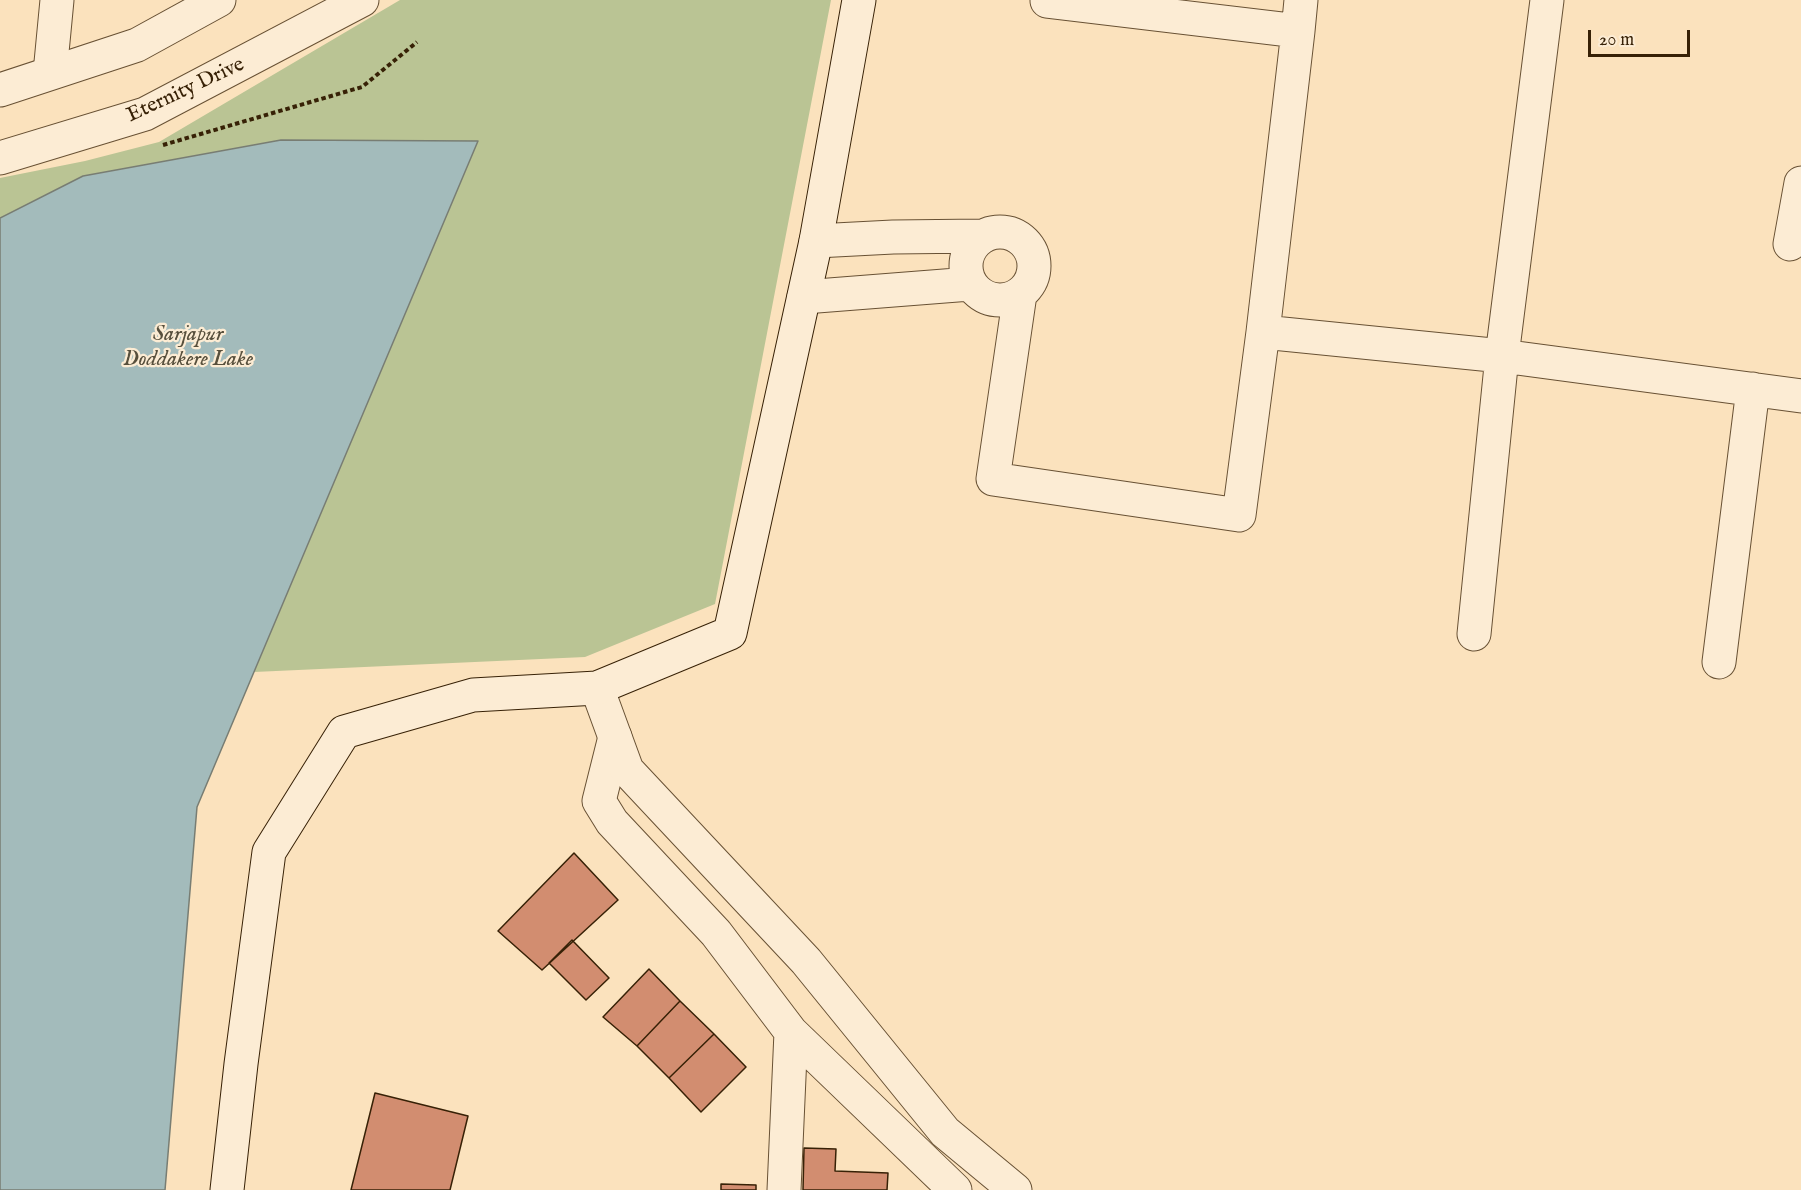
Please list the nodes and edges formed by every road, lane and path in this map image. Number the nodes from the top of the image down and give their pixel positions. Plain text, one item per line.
1 (57, 0) edge
2 (219, 0) edge
3 (362, 0) edge
4 (859, 0) edge
5 (1547, 0) edge
6 (1047, 1) edge
7 (1299, 15) edge
8 (417, 42) dead end
9 (50, 73) junction
10 (0, 90) edge
11 (152, 148) dead end
12 (0, 158) edge
13 (1801, 183) edge
14 (982, 237) junction
15 (816, 241) junction
16 (1790, 244) dead end
17 (970, 284) junction
18 (1020, 294) junction
19 (804, 297) junction
20 (1263, 332) junction
21 (1502, 356) junction
22 (1753, 389) junction
23 (1801, 396) edge
24 (1474, 634) dead end
25 (1719, 662) dead end
26 (597, 688) junction
27 (615, 737) junction
28 (791, 1032) junction
29 (227, 1190) edge
30 (784, 1190) edge
31 (955, 1190) edge
32 (1015, 1190) edge

1 - 9 street
2 - 9 street
3 - 12 street, Eternity Drive
4 - 15 street
5 - 21 street
6 - 7 street
7 - 20 street
8 - 11 path
9 - 10 street
13 - 16 street
14 - 15 street
14 - 17 street
14 - 18 street
15 - 19 street
17 - 18 street
17 - 19 street
18 - 20 street
19 - 26 street
20 - 21 street
21 - 22 street
21 - 24 street
22 - 23 street
22 - 25 street
26 - 27 street
26 - 29 street
27 - 28 street
27 - 32 street
28 - 30 street
28 - 31 street

